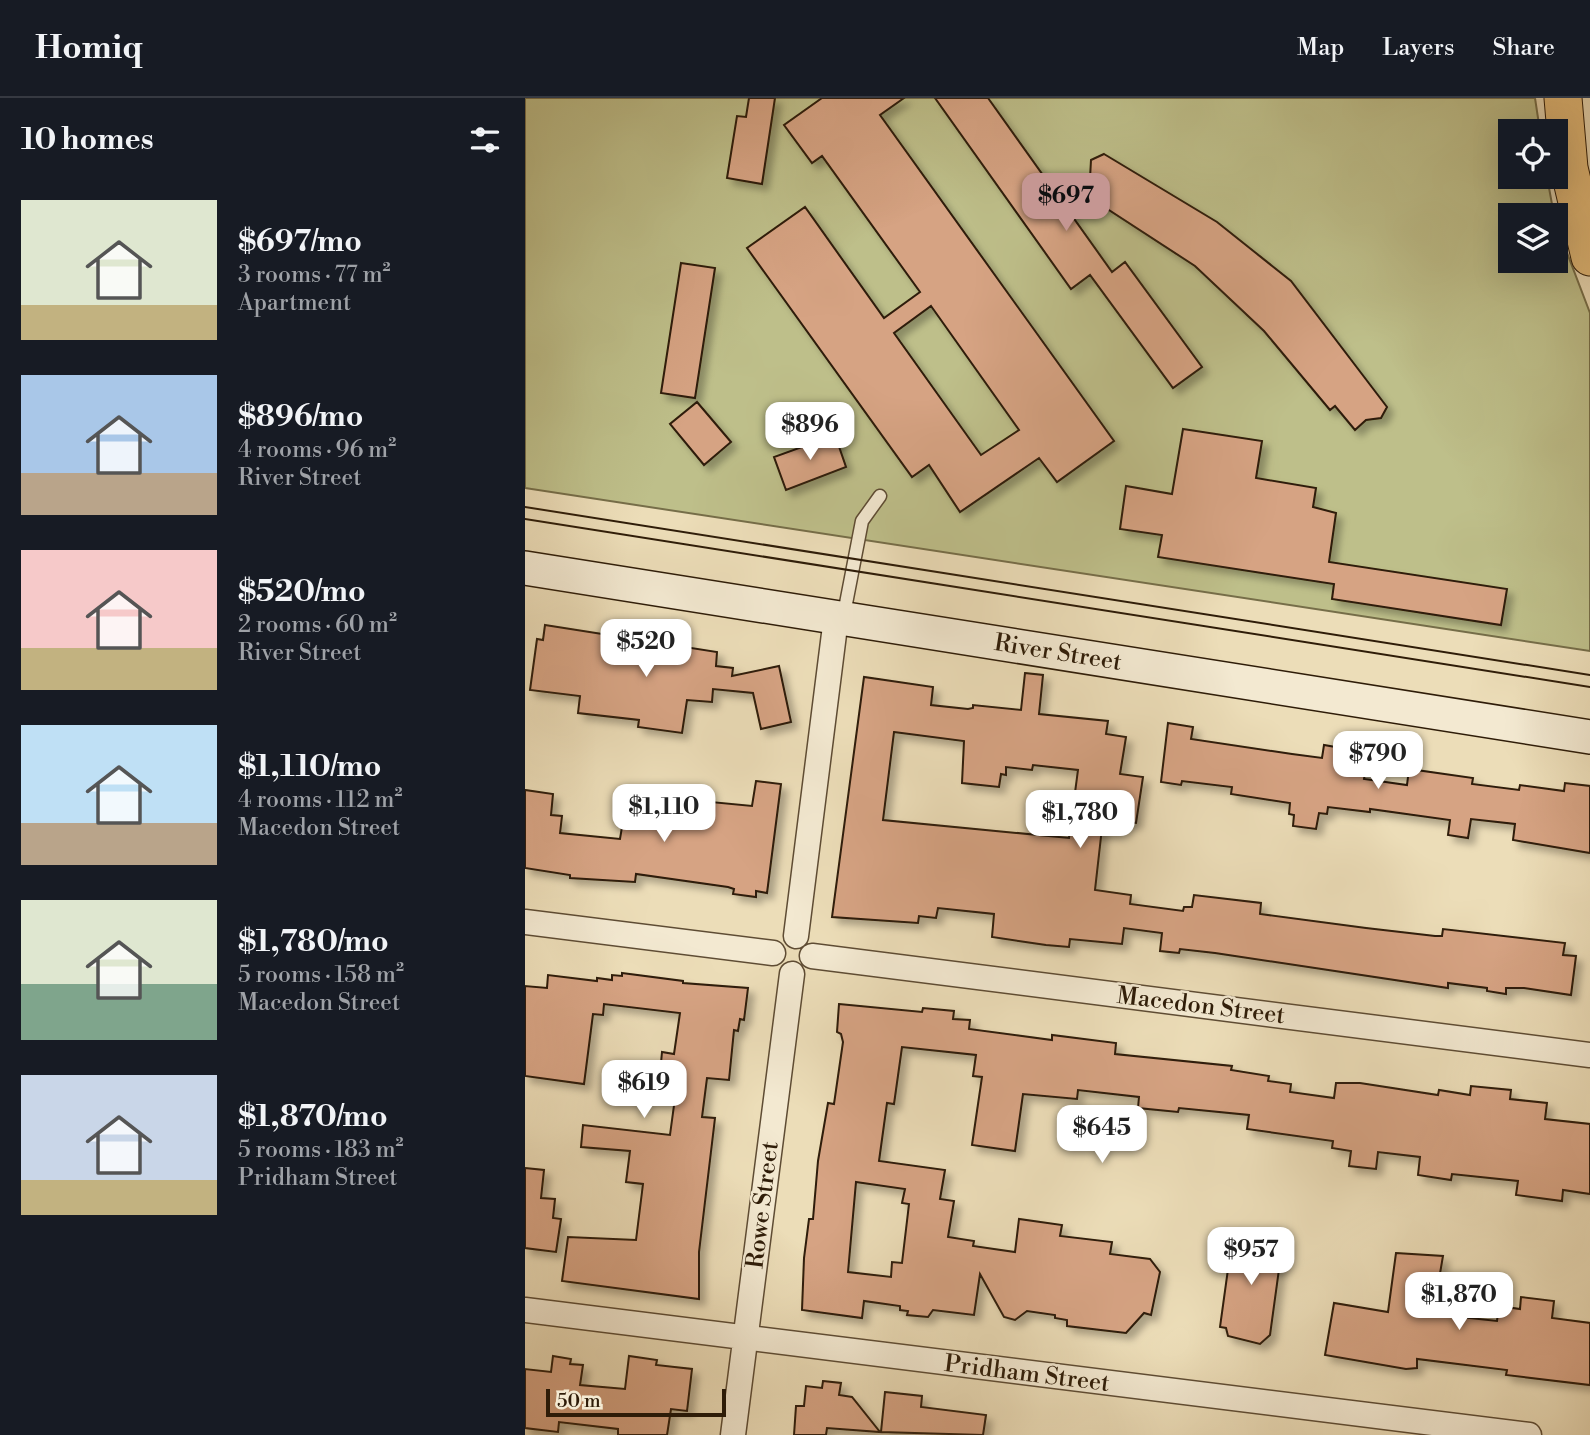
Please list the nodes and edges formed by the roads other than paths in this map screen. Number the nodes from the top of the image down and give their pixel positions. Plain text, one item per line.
1 (1563, 98) edge
2 (1590, 257) edge
3 (880, 496) dead end
4 (525, 568) edge
5 (840, 618) junction
6 (1590, 737) edge
7 (525, 922) edge
8 (796, 936) junction
9 (773, 953) junction
10 (812, 956) junction
11 (792, 974) junction
12 (1590, 1055) edge
13 (525, 1310) edge
14 (745, 1338) junction
15 (733, 1435) edge
16 (1528, 1435) edge

1 - 2 main road
3 - 5 lane
4 - 5 street, River Street
5 - 6 street, River Street
5 - 8 street
7 - 9 street
8 - 9 street
8 - 10 street
9 - 11 street
10 - 11 street
10 - 12 street, Macedon Street
11 - 14 street, Rowe Street
13 - 14 street, Pridham Street
14 - 15 street, Rowe Street
14 - 16 street, Pridham Street

